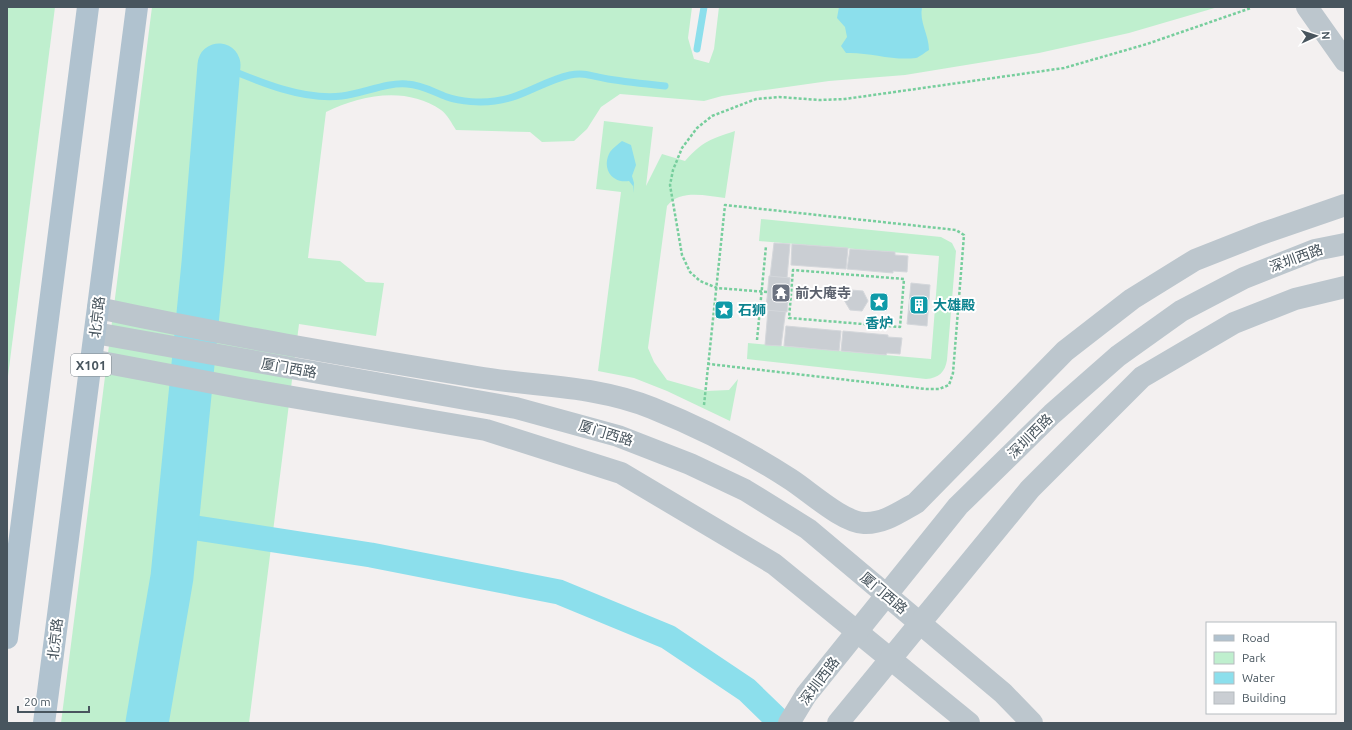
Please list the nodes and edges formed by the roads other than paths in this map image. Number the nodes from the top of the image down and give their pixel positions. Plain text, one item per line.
1 (88, 7) edge
2 (137, 7) edge
3 (1307, 7) edge
4 (1345, 61) edge
5 (1345, 205) edge
6 (1345, 244) edge
7 (1345, 287) edge
8 (98, 308) junction
9 (95, 333) junction
10 (91, 360) junction
11 (887, 595) junction
12 (920, 623) junction
13 (857, 632) junction
14 (7, 638) edge
15 (891, 659) junction
16 (44, 723) edge
17 (789, 723) edge
18 (838, 723) edge
19 (969, 723) edge
20 (1032, 723) edge

1 - 14 main road
2 - 8 main road, 北京路 / X101
3 - 4 street
5 - 8 street
6 - 11 street, 深圳西路
7 - 12 street
8 - 9 main road, 北京路 / X101
9 - 10 main road, 北京路 / X101
9 - 11 street, 厦门西路
10 - 13 street, 厦门西路
10 - 16 main road, 北京路 / X101
11 - 12 street, 厦门西路
11 - 13 street, 深圳西路
12 - 15 street
12 - 20 street, 厦门西路
13 - 15 street, 厦门西路
13 - 17 street, 深圳西路
15 - 18 street
15 - 19 street, 厦门西路

